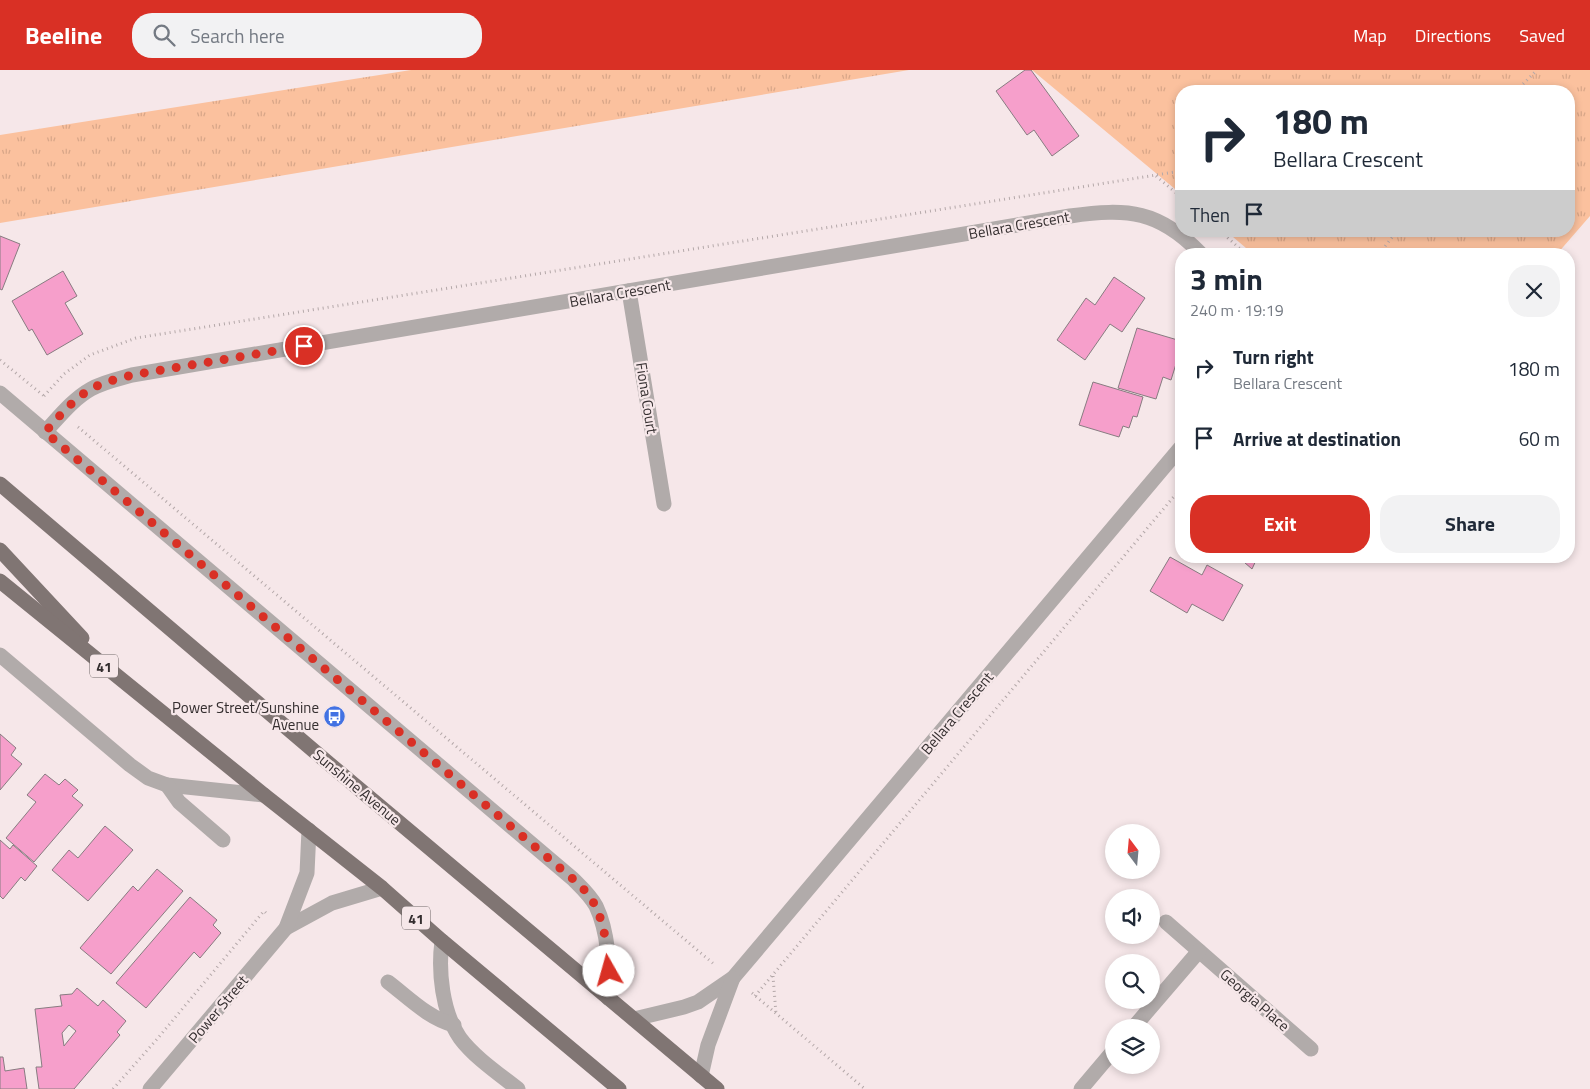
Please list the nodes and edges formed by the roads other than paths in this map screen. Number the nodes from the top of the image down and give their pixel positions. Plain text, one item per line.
1 (1175, 231) edge
2 (1183, 237) edge
3 (1196, 248) edge
4 (629, 291) junction
5 (0, 393) edge
6 (45, 432) junction
7 (1175, 454) edge
8 (0, 484) edge
9 (664, 504) dead end
10 (0, 550) edge
11 (0, 581) edge
12 (0, 655) edge
13 (120, 679) junction
14 (167, 785) junction
15 (264, 795) junction
16 (309, 830) junction
17 (223, 840) dead end
18 (382, 888) junction
19 (1166, 922) dead end
20 (286, 928) junction
21 (442, 941) junction
22 (1199, 951) junction
23 (733, 978) junction
24 (388, 982) dead end
25 (608, 998) junction
26 (634, 1019) junction
27 (1141, 1019) edge
28 (454, 1025) junction
29 (1311, 1049) dead end
30 (1105, 1061) edge
31 (701, 1076) junction
32 (150, 1089) edge
33 (518, 1089) edge
34 (618, 1089) edge
35 (717, 1089) edge
36 (1081, 1089) edge

1 - 4 street, Bellara Crescent
2 - 3 street, Bellara Crescent
4 - 6 street, Bellara Crescent
4 - 9 street, Fiona Court
5 - 6 street
6 - 25 street
7 - 23 street, Bellara Crescent
8 - 25 main road, Sunshine Avenue
10 - 13 main road
11 - 13 main road, 41
12 - 14 street
13 - 15 main road, 41
14 - 15 street
14 - 17 street
15 - 16 main road, 41
16 - 18 main road, 41
16 - 20 street
18 - 20 street
18 - 21 main road, 41
19 - 22 street, Georgia Place
20 - 32 street, Power Street
21 - 28 street
21 - 34 main road, 41
22 - 27 street
22 - 29 street, Georgia Place
23 - 26 street
23 - 31 street
24 - 28 street
25 - 26 main road, Sunshine Avenue
26 - 31 main road, Sunshine Avenue
28 - 33 street
30 - 36 street
31 - 35 main road, Sunshine Avenue

